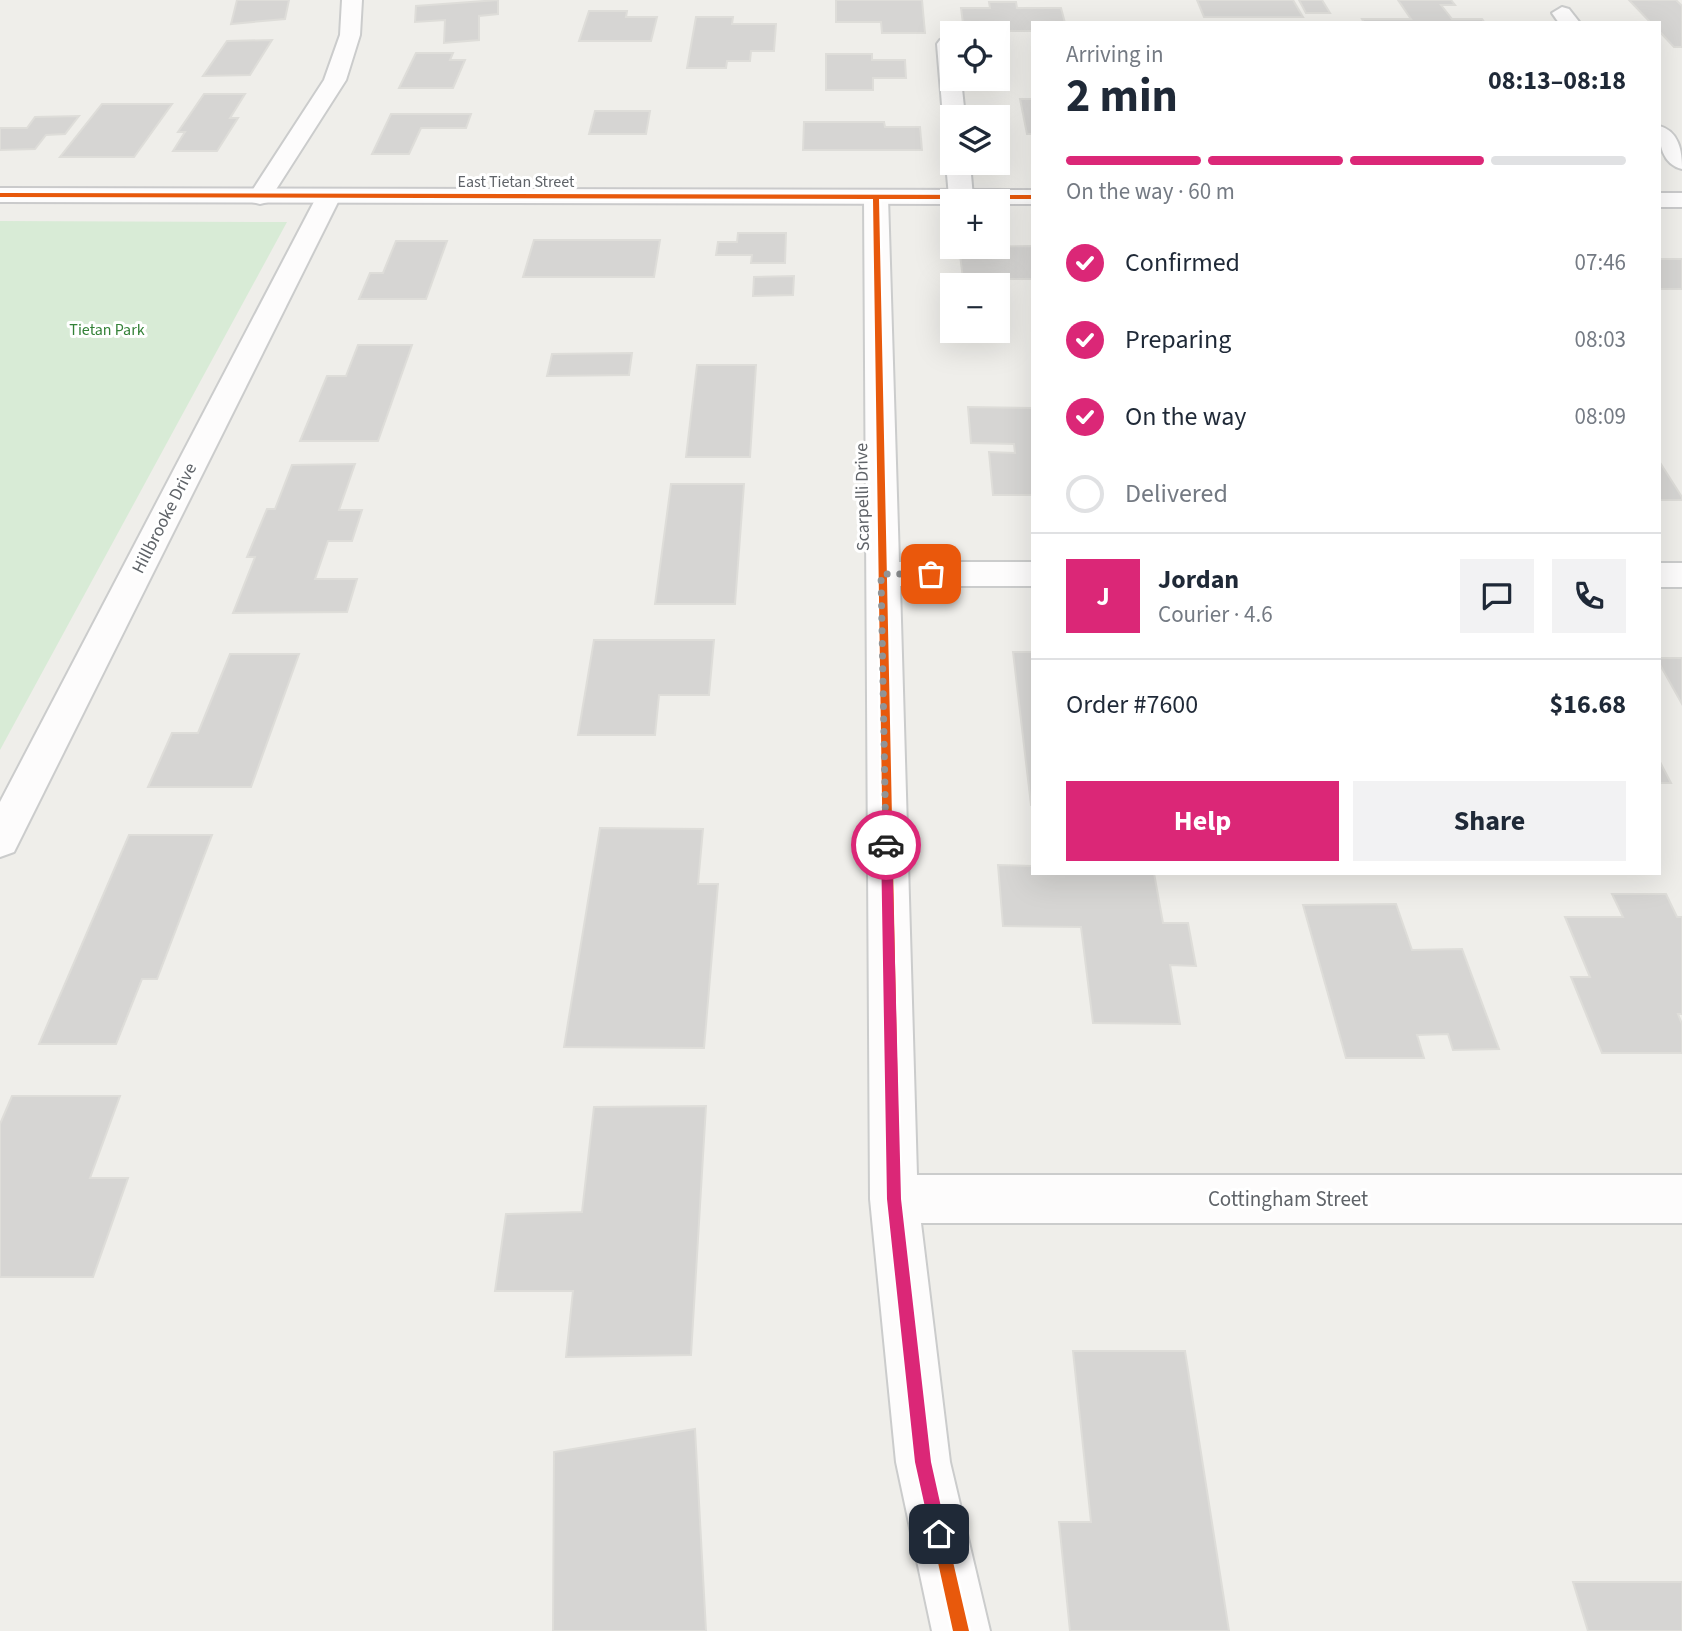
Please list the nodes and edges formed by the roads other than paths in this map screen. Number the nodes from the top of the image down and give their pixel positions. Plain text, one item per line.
1 (352, 0) edge
2 (1661, 136) edge
3 (1682, 162) edge
4 (0, 195) edge
5 (329, 196) junction
6 (260, 197) junction
7 (876, 197) junction
8 (940, 197) edge
9 (1010, 197) edge
10 (1031, 197) edge
11 (1661, 200) edge
12 (1682, 200) edge
13 (881, 574) junction
14 (1031, 574) edge
15 (1661, 575) edge
16 (1682, 575) edge
17 (0, 840) edge
18 (894, 1199) junction
19 (1682, 1199) edge
20 (961, 1631) edge

1 - 6 street
2 - 3 street
4 - 6 street, East Tietan Street
5 - 6 street, East Tietan Street
5 - 7 street, East Tietan Street
5 - 17 street, Hillbrooke Drive
7 - 8 street, East Tietan Street
7 - 13 street, Scarpelli Drive
9 - 10 street, East Tietan Street
11 - 12 street
13 - 14 street
13 - 18 street, Scarpelli Drive
15 - 16 street
18 - 19 street, Cottingham Street
18 - 20 street, Scarpelli Drive

